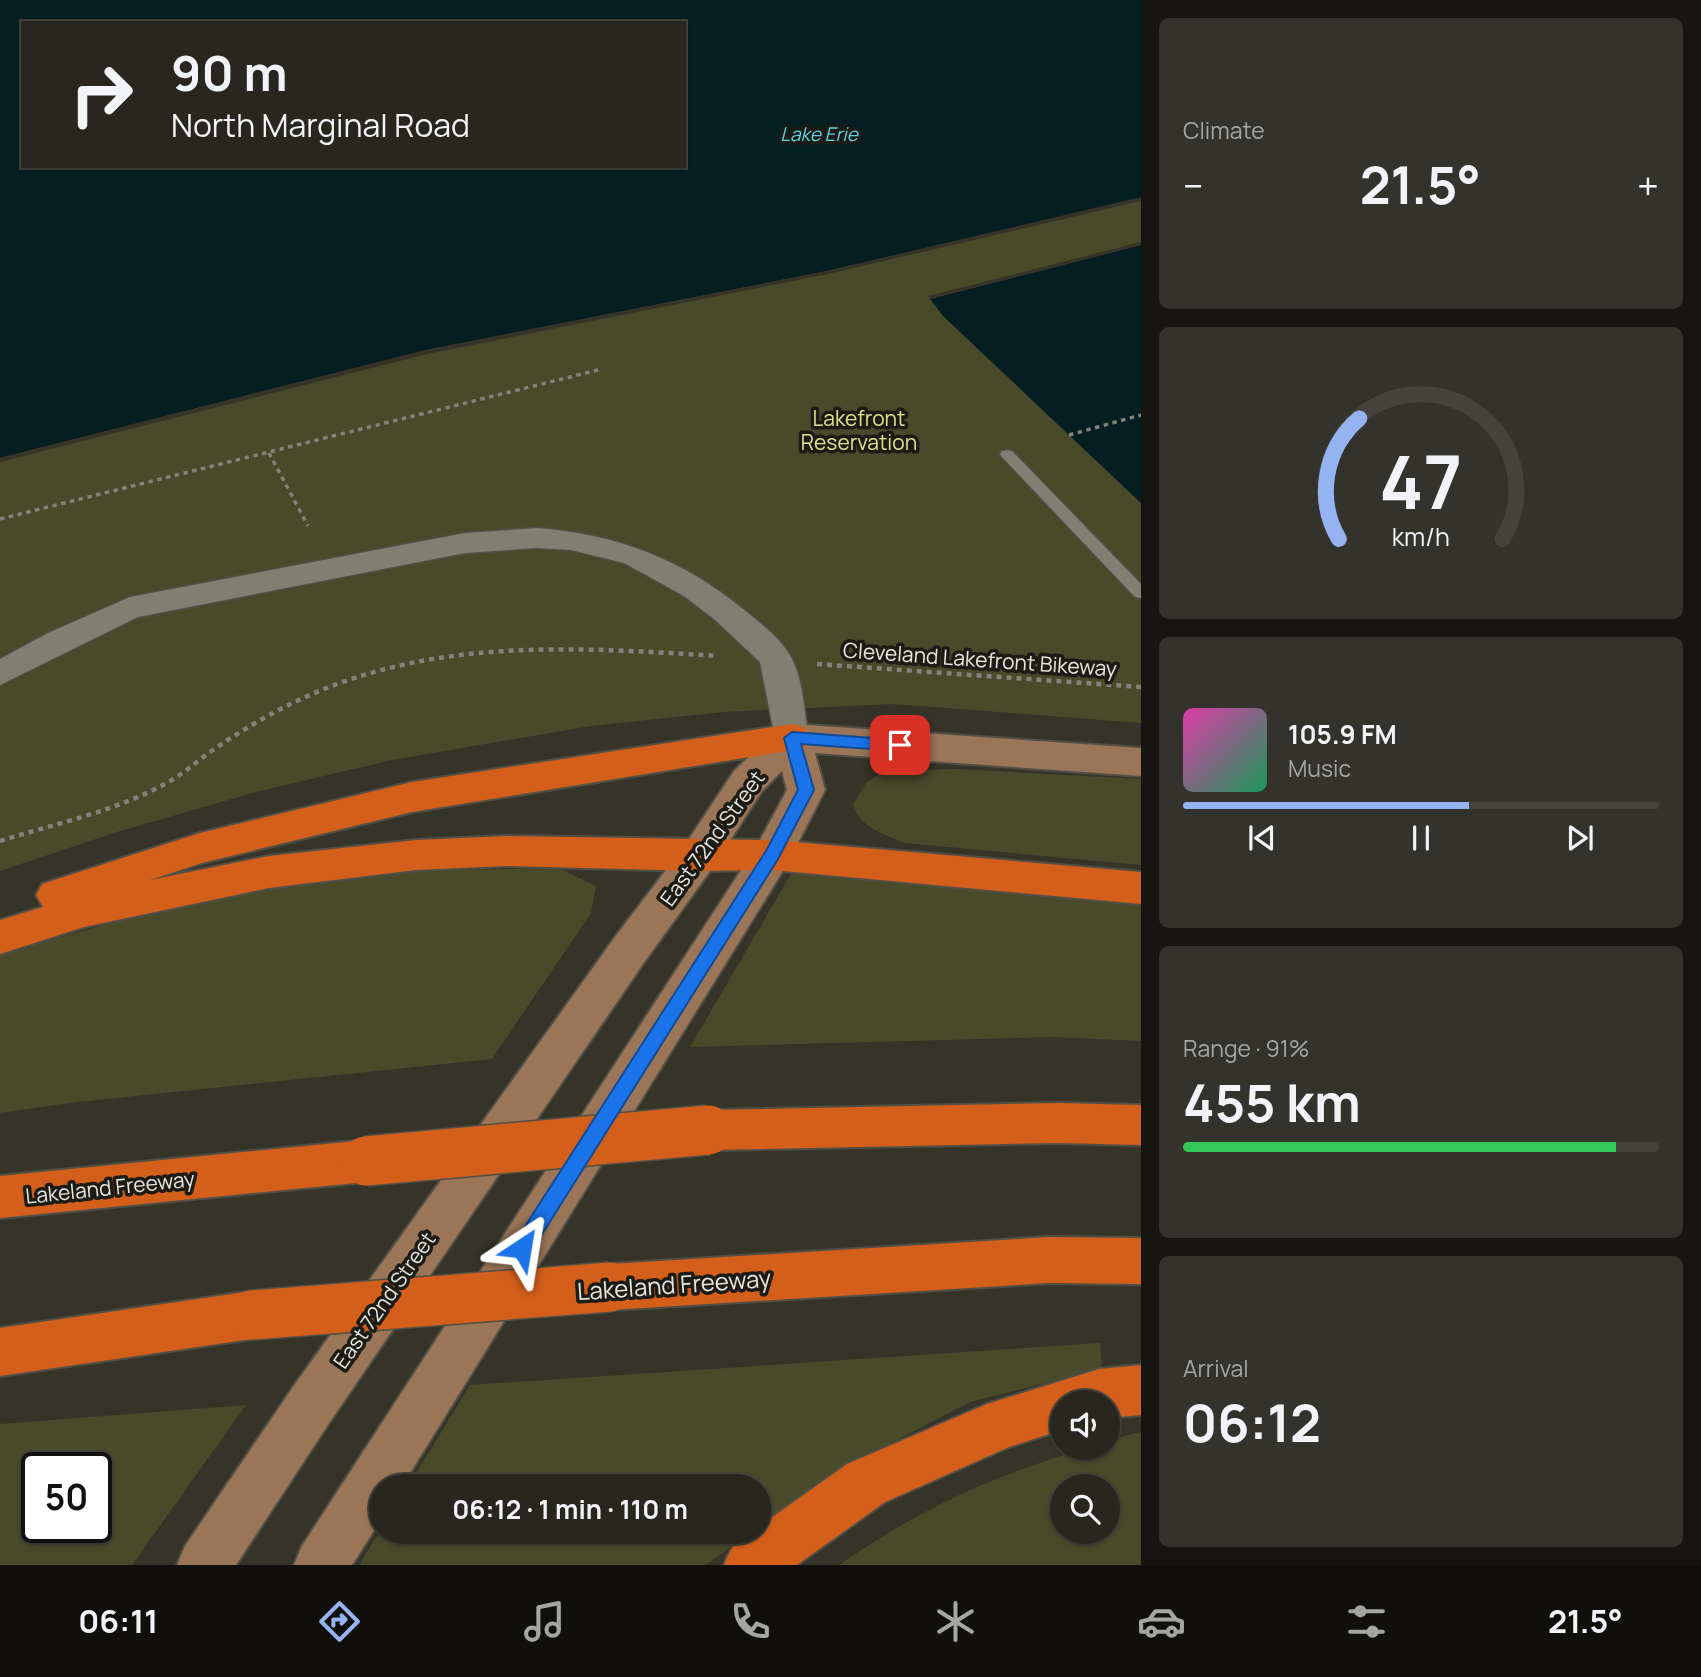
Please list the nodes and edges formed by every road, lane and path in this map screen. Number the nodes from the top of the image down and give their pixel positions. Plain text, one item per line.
1 (602, 369) dead end
2 (1141, 415) edge
3 (1069, 435) dead end
4 (269, 453) junction
5 (1007, 454) dead end
6 (0, 519) edge
7 (308, 526) dead end
8 (1141, 593) edge
9 (724, 656) dead end
10 (816, 664) dead end
11 (0, 673) edge
12 (1141, 687) edge
13 (792, 738) junction
14 (1141, 762) edge
15 (0, 841) edge
16 (772, 855) junction
17 (699, 856) junction
18 (1141, 888) edge
19 (0, 915) edge
20 (0, 937) edge
21 (1141, 1125) edge
22 (0, 1197) edge
23 (1141, 1261) edge
24 (0, 1352) edge
25 (1141, 1390) edge
26 (1120, 1392) edge
27 (1050, 1409) edge
28 (204, 1565) edge
29 (321, 1565) edge
30 (751, 1565) edge

1 - 4 path
2 - 3 path
4 - 6 path
4 - 7 path
5 - 8 lane
9 - 15 path
10 - 12 path, Cleveland Lakefront Bikeway
11 - 13 street
13 - 14 main road
13 - 16 main road
13 - 17 main road, East 72nd Street
13 - 19 highway
16 - 17 highway
16 - 18 highway
16 - 29 main road
17 - 20 highway
17 - 28 main road, East 72nd Street
21 - 22 highway, Lakeland Freeway, bridge
23 - 24 highway, Lakeland Freeway, bridge
25 - 26 highway
27 - 30 highway

